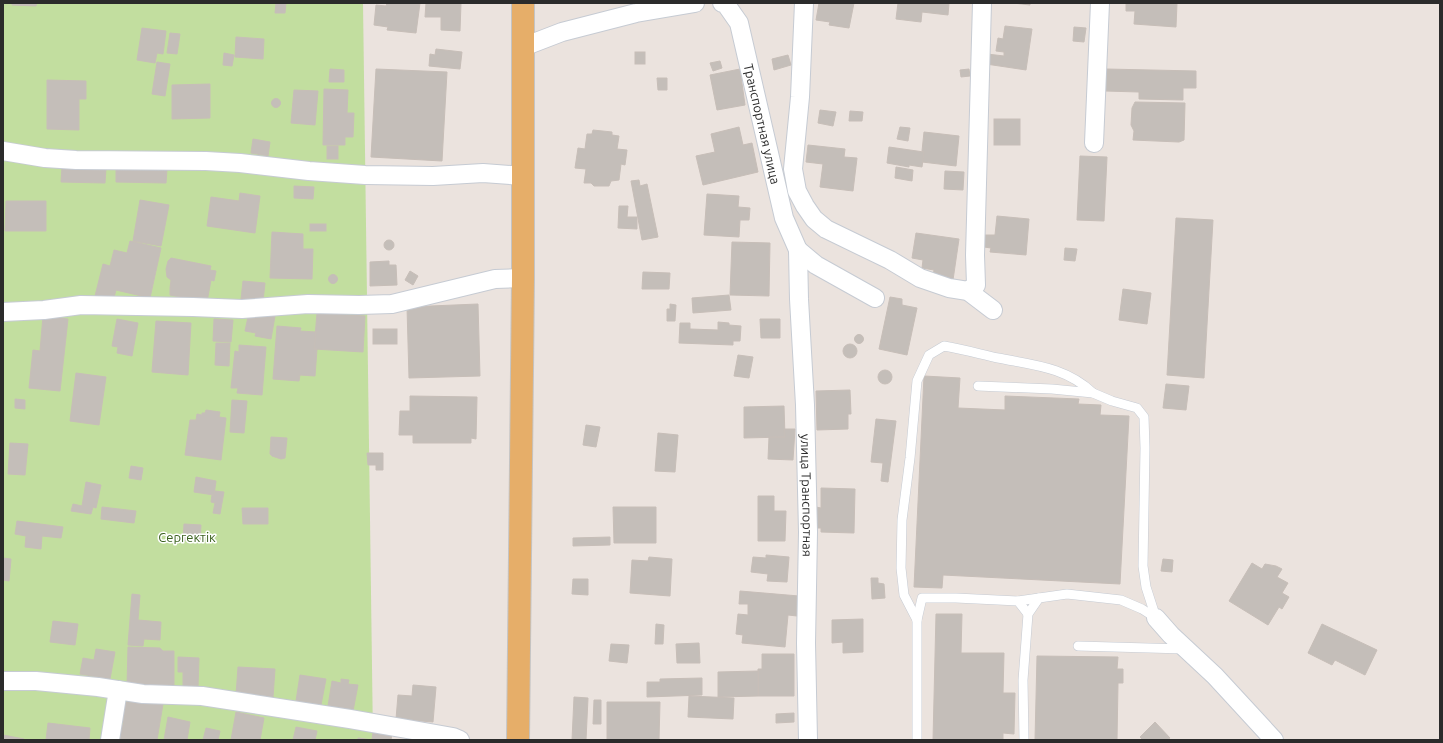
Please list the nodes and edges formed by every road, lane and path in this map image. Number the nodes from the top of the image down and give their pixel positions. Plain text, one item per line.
1 (523, 3) edge
2 (695, 3) edge
3 (722, 3) edge
4 (804, 3) edge
5 (982, 3) edge
6 (1100, 3) edge
7 (523, 47) junction
8 (1094, 143) dead end
9 (3, 151) edge
10 (523, 176) junction
11 (798, 250) junction
12 (523, 278) junction
13 (968, 291) junction
14 (875, 298) dead end
15 (993, 310) dead end
16 (3, 312) edge
17 (978, 386) dead end
18 (1092, 393) junction
19 (904, 595) junction
20 (922, 598) junction
21 (1039, 598) junction
22 (1018, 601) junction
23 (1028, 614) junction
24 (1156, 618) junction
25 (917, 620) junction
26 (1078, 646) dead end
27 (1185, 649) junction
28 (3, 681) edge
29 (118, 690) junction
30 (110, 740) edge
31 (460, 740) edge
32 (518, 740) edge
33 (808, 740) edge
34 (917, 740) edge
35 (1024, 740) edge
36 (1274, 740) edge

1 - 7 main road
2 - 7 street
3 - 11 street, Транспортная улица
4 - 13 street
5 - 13 street
6 - 8 street
7 - 10 main road
9 - 10 street
10 - 12 main road
11 - 14 street
11 - 33 street, улица Транспортная
12 - 16 street
12 - 32 main road
13 - 15 street
17 - 18 lane
18 - 19 lane
18 - 24 lane
19 - 20 lane
19 - 25 lane
20 - 22 lane
20 - 25 lane
21 - 22 lane
21 - 23 lane
21 - 24 lane
22 - 23 lane
23 - 35 lane
24 - 27 street
25 - 34 lane
26 - 27 lane
27 - 36 street
28 - 29 street
29 - 30 street
29 - 31 street

